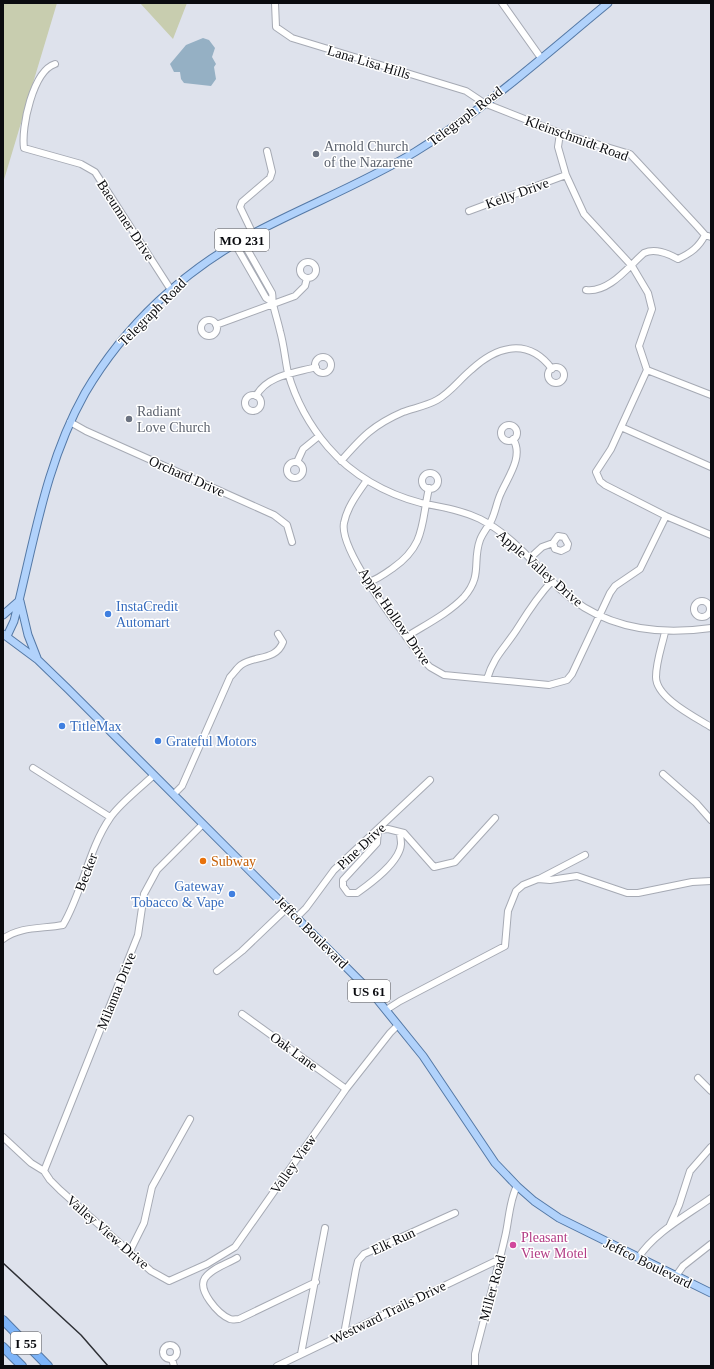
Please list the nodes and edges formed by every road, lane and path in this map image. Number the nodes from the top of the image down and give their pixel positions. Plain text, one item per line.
1 (275, 3) edge
2 (502, 3) edge
3 (608, 3) edge
4 (541, 58) junction
5 (55, 64) dead end
6 (484, 103) junction
7 (560, 134) junction
8 (267, 151) dead end
9 (566, 175) junction
10 (469, 211) dead end
11 (253, 234) junction
12 (708, 236) edge
13 (242, 240) junction
14 (235, 244) junction
15 (631, 266) junction
16 (308, 278) dead end
17 (171, 290) junction
18 (586, 290) dead end
19 (272, 303) junction
20 (216, 325) dead end
21 (316, 367) dead end
22 (552, 369) dead end
23 (647, 370) junction
24 (289, 375) junction
25 (711, 395) edge
26 (256, 396) dead end
27 (70, 422) junction
28 (621, 427) junction
29 (319, 436) junction
30 (513, 439) dead end
31 (341, 461) junction
32 (297, 462) dead end
33 (711, 467) edge
34 (367, 480) junction
35 (429, 488) dead end
36 (426, 504) junction
37 (666, 516) junction
38 (489, 524) junction
39 (711, 535) edge
40 (292, 542) dead end
41 (553, 543) dead end
42 (530, 558) junction
43 (552, 581) junction
44 (369, 582) junction
45 (20, 599) junction
46 (3, 616) edge
47 (600, 616) junction
48 (703, 617) dead end
49 (708, 629) edge
50 (665, 632) junction
51 (278, 634) dead end
52 (5, 635) edge
53 (406, 637) junction
54 (38, 660) junction
55 (487, 679) junction
56 (711, 727) edge
57 (33, 768) dead end
58 (663, 774) dead end
59 (154, 775) junction
60 (430, 780) dead end
61 (174, 794) junction
62 (110, 817) junction
63 (495, 818) dead end
64 (711, 820) edge
65 (203, 824) junction
66 (378, 830) junction
67 (400, 832) junction
68 (585, 855) dead end
69 (538, 879) junction
70 (711, 881) edge
71 (288, 907) junction
72 (297, 917) junction
73 (3, 938) edge
74 (217, 971) dead end
75 (386, 1010) junction
76 (242, 1014) dead end
77 (398, 1025) junction
78 (698, 1078) dead end
79 (346, 1089) junction
80 (711, 1091) edge
81 (190, 1119) dead end
82 (3, 1137) edge
83 (711, 1146) edge
84 (44, 1171) junction
85 (517, 1186) junction
86 (711, 1198) edge
87 (455, 1213) dead end
88 (670, 1226) junction
89 (325, 1228) dead end
90 (711, 1244) edge
91 (130, 1251) junction
92 (237, 1258) dead end
93 (638, 1258) junction
94 (500, 1259) junction
95 (676, 1276) junction
96 (169, 1281) joint
97 (316, 1282) junction
98 (711, 1293) edge
99 (3, 1320) edge
100 (344, 1334) junction
101 (3, 1347) edge
102 (302, 1354) junction
103 (172, 1358) dead end
104 (22, 1366) edge
105 (48, 1366) edge
106 (174, 1366) edge
107 (276, 1366) edge
108 (475, 1366) edge

1 - 6 street, Lana Lisa Hills
2 - 4 street
3 - 4 main road, Telegraph Road / MO 231
4 - 6 main road, Telegraph Road / MO 231
5 - 17 street, Baeumner Drive
6 - 7 street, Kleinschmidt Road
6 - 11 main road, Telegraph Road / MO 231
7 - 9 street
7 - 12 street, Kleinschmidt Road
8 - 11 street
9 - 10 street, Kelly Drive
9 - 15 street
11 - 13 main road, Telegraph Road / MO 231
12 - 15 street
13 - 14 main road, Telegraph Road / MO 231
13 - 19 street, Apple Valley Drive
14 - 17 main road, Telegraph Road / MO 231
14 - 19 street, Apple Valley Drive
15 - 18 street
15 - 23 street
16 - 19 street
17 - 27 main road, Telegraph Road / MO 231
19 - 20 street
19 - 24 street, Apple Valley Drive
21 - 24 street
22 - 31 street
23 - 25 street
23 - 28 street
24 - 26 street
24 - 29 street, Apple Valley Drive
27 - 40 street, Orchard Drive
27 - 45 main road, Telegraph Road / MO 231
28 - 33 street
28 - 37 street
29 - 31 street, Apple Valley Drive
29 - 32 street
30 - 38 street
31 - 34 street, Apple Valley Drive
34 - 36 street, Apple Valley Drive
34 - 44 street, Apple Hollow Drive
35 - 36 street
36 - 38 street, Apple Valley Drive
36 - 44 street
37 - 39 street
37 - 47 street, Apple Hollow Drive
38 - 42 street, Apple Valley Drive
38 - 53 street
41 - 42 street
42 - 43 street, Apple Valley Drive
43 - 47 street, Apple Valley Drive
43 - 55 street
44 - 53 street, Apple Hollow Drive
45 - 46 main road
45 - 52 main road, Telegraph Road / MO 231
45 - 54 main road
47 - 50 street, Apple Valley Drive
47 - 55 street, Apple Hollow Drive
48 - 49 street
49 - 50 street, Apple Valley Drive
50 - 56 street
51 - 61 street
52 - 54 main road, Jeffco Boulevard / US 61
53 - 55 street, Apple Hollow Drive
54 - 59 main road, Jeffco Boulevard / US 61
57 - 62 street
58 - 64 street
59 - 61 main road, Jeffco Boulevard / US 61
59 - 62 street, Becker
60 - 66 street, Pine Drive
61 - 65 main road, Jeffco Boulevard / US 61
62 - 73 street, Becker
63 - 67 street
65 - 71 main road, Jeffco Boulevard / US 61
65 - 84 street, Milanna Drive
66 - 67 street
66 - 67 street
66 - 72 street, Pine Drive
68 - 69 street
69 - 70 street
69 - 75 street
71 - 72 main road, Jeffco Boulevard / US 61
71 - 74 street
72 - 75 main road, Jeffco Boulevard / US 61
75 - 77 main road, Jeffco Boulevard / US 61
76 - 79 street, Oak Lane
77 - 79 street, Valley View
77 - 85 main road, Jeffco Boulevard / US 61
78 - 80 street
79 - 96 street, Valley View
81 - 91 street
82 - 84 street
83 - 88 street
84 - 91 street, Valley View Drive
85 - 93 main road, Jeffco Boulevard / US 61
85 - 94 street, Miller Road
86 - 88 street
87 - 100 street, Elk Run
88 - 93 street
89 - 97 street
90 - 95 street
91 - 96 street, Valley View Drive
92 - 97 street
93 - 95 main road, Jeffco Boulevard / US 61
94 - 100 street, Westward Trails Drive
94 - 108 street, Miller Road
95 - 98 main road, Jeffco Boulevard / US 61
97 - 102 street
99 - 105 highway, I 55
100 - 102 street, Westward Trails Drive
101 - 104 highway, I 55
102 - 107 street, Westward Trails Drive
103 - 106 street

